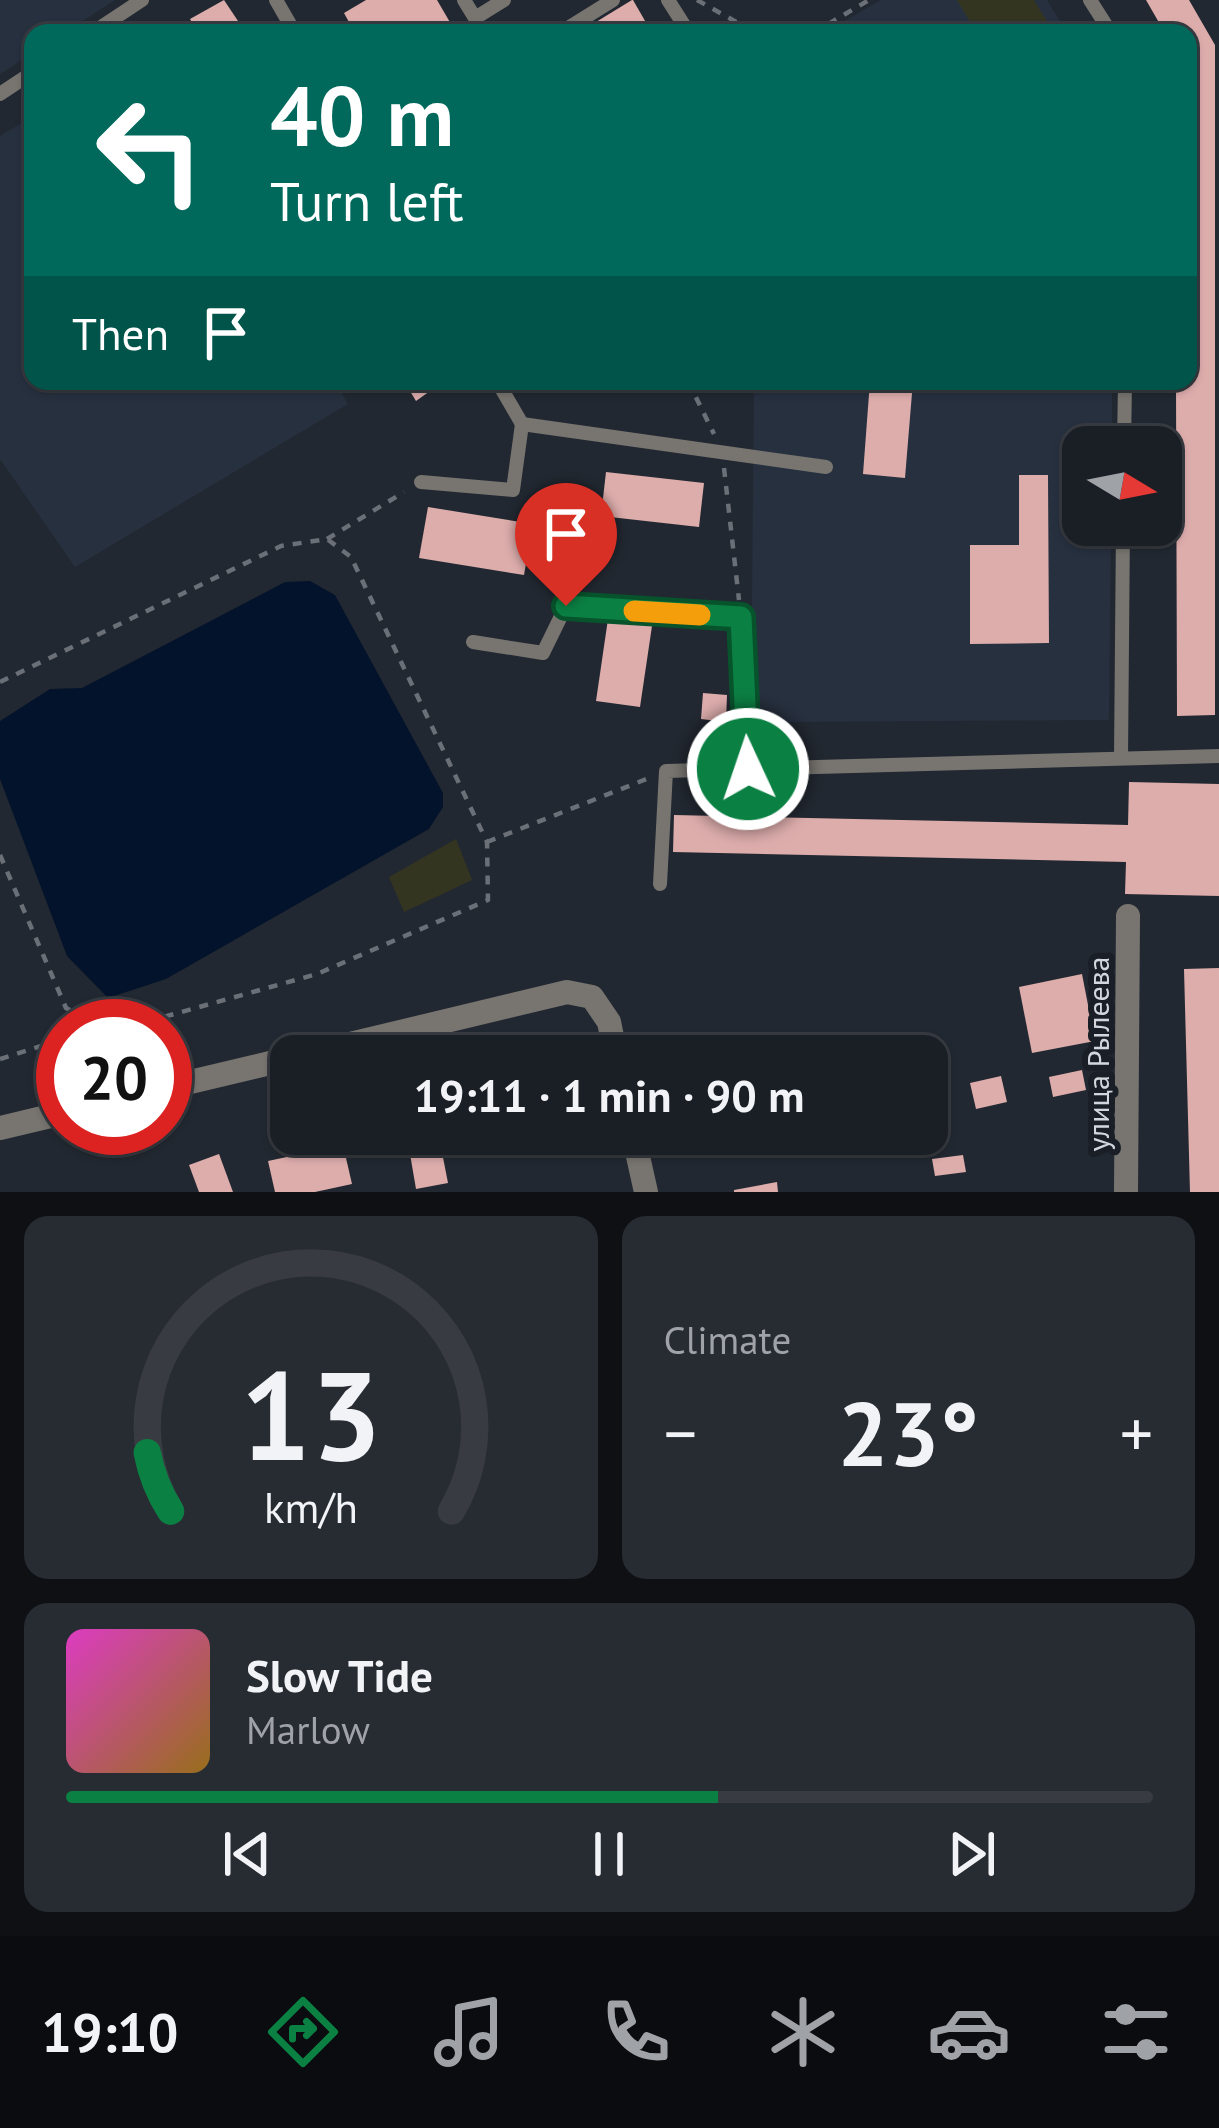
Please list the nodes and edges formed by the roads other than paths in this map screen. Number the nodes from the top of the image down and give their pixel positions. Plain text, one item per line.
1 (142, 0) edge
2 (464, 0) edge
3 (503, 0) edge
4 (613, 0) edge
5 (475, 18) junction
6 (106, 24) edge
7 (479, 24) edge
8 (574, 24) edge
9 (502, 390) edge
10 (1125, 390) edge
11 (522, 424) junction
12 (1124, 426) edge
13 (826, 466) dead end
14 (421, 482) road end
15 (1123, 546) edge
16 (472, 642) dead end
17 (1219, 756) edge
18 (1121, 758) junction
19 (748, 769) junction
20 (660, 884) dead end
21 (1128, 916) dead end
22 (387, 1035) edge
23 (612, 1035) edge
24 (270, 1063) edge
25 (192, 1082) edge
26 (36, 1119) edge
27 (0, 1128) edge
28 (638, 1155) edge
29 (646, 1192) edge
30 (1126, 1192) edge

1 - 6 lane
2 - 5 lane
3 - 5 lane
4 - 8 lane
5 - 7 lane
9 - 11 lane
10 - 12 lane
11 - 13 lane
11 - 14 lane
15 - 18 lane
16 - 19 lane
17 - 18 lane
18 - 19 lane
19 - 20 lane
21 - 30 street, улица Рылеева
22 - 23 street
24 - 25 street
26 - 27 street
28 - 29 street

